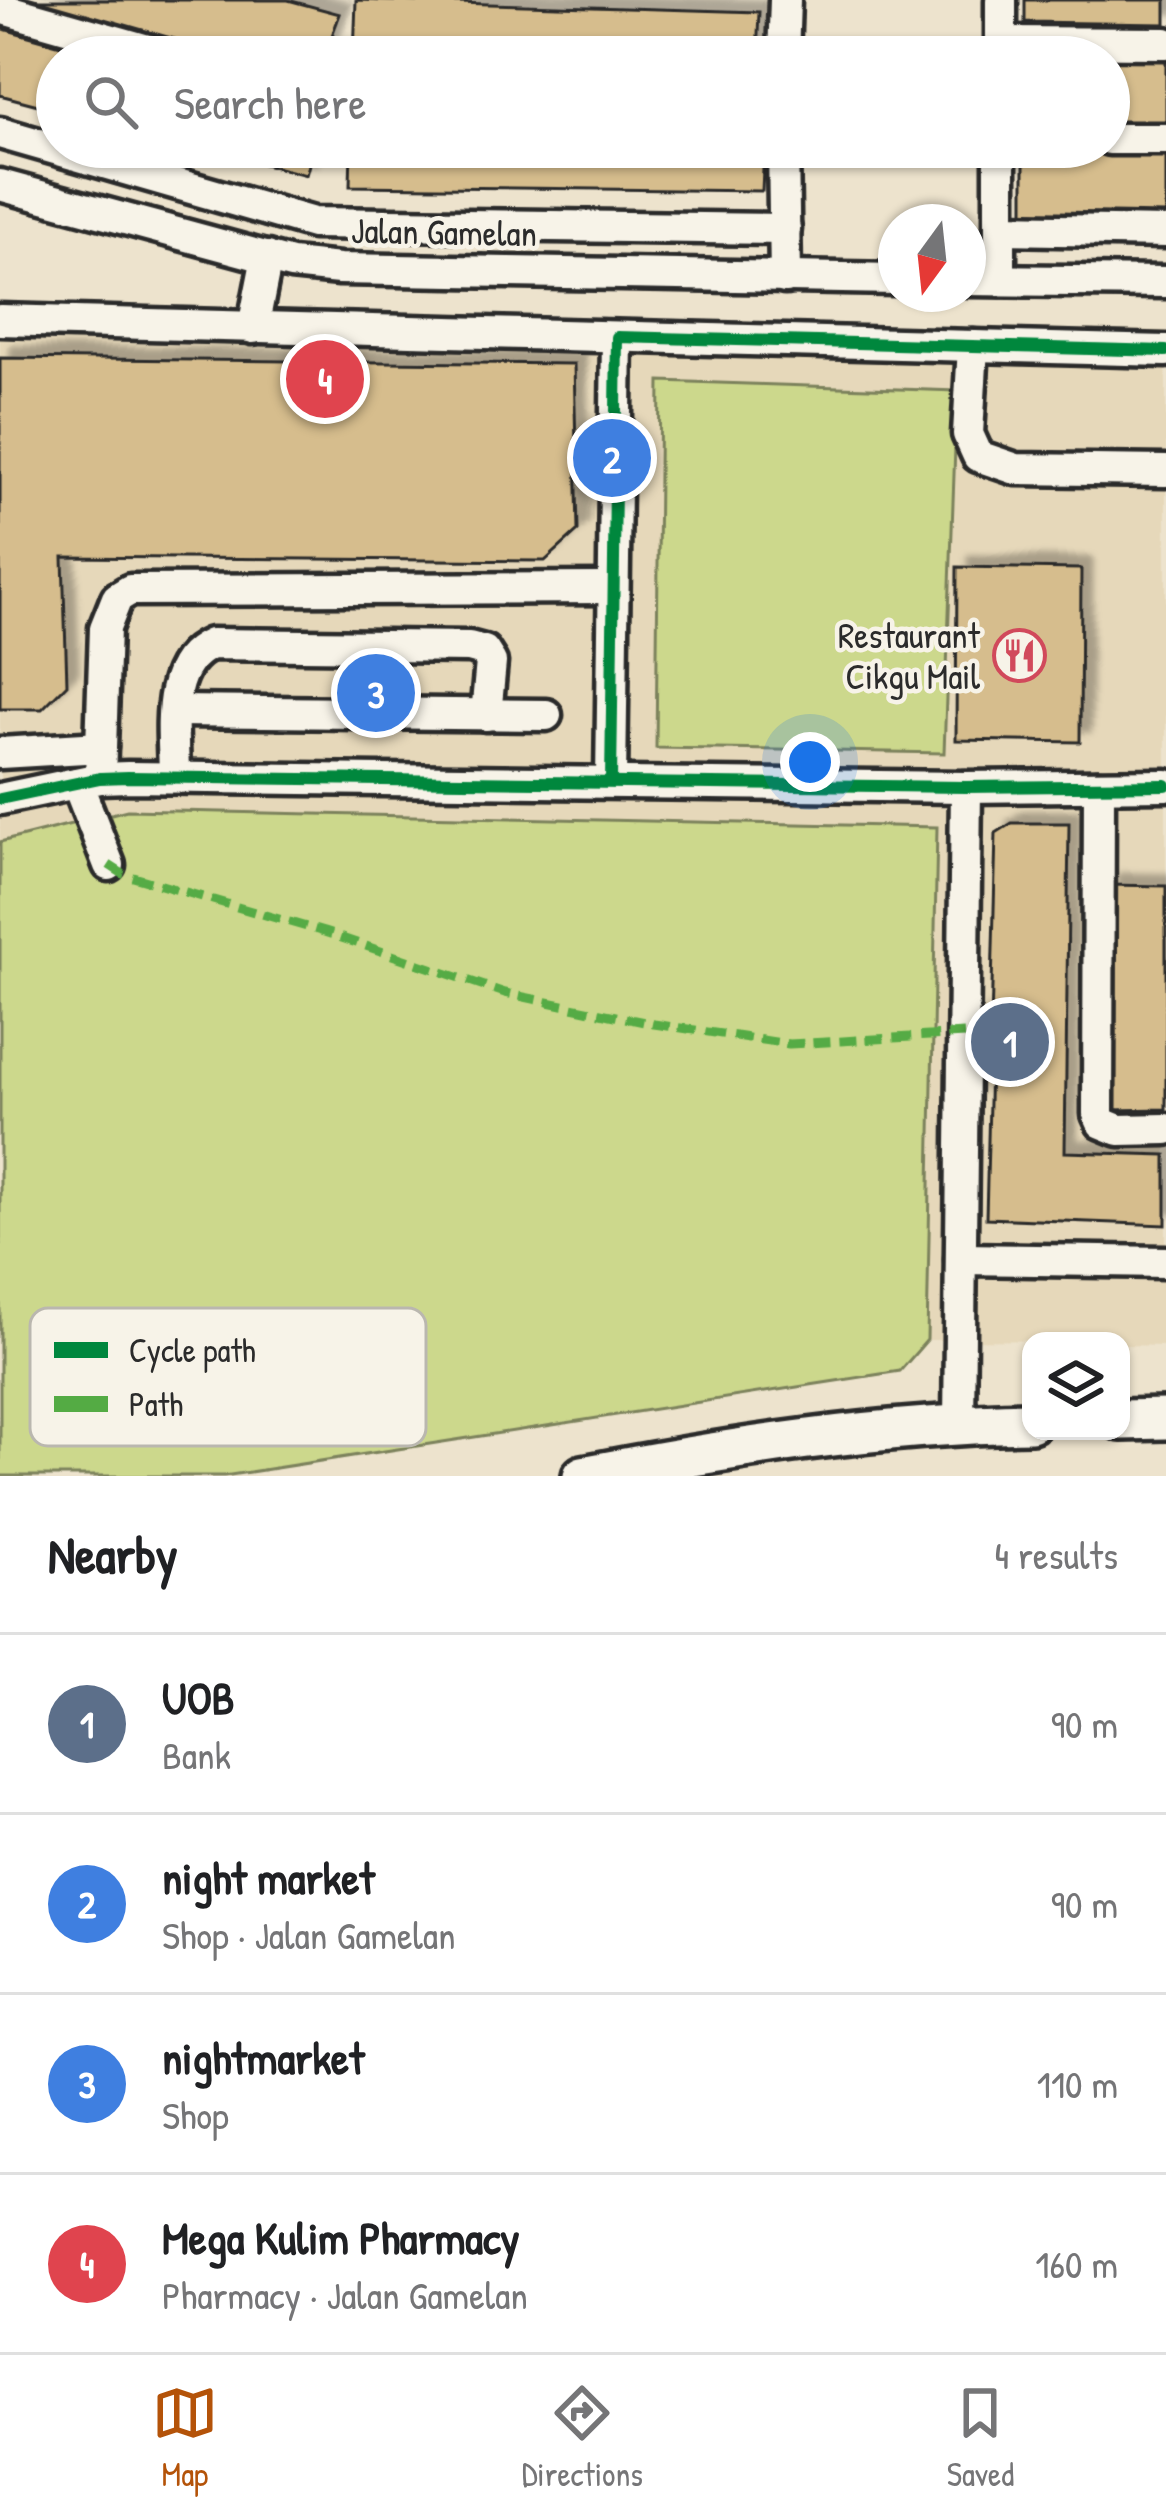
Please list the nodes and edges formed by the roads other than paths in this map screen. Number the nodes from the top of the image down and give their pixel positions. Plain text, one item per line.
1 (784, 0) edge
2 (1001, 0) edge
3 (0, 8) edge
4 (98, 36) edge
5 (784, 36) edge
6 (1001, 36) edge
7 (1166, 43) edge
8 (1130, 45) edge
9 (0, 133) edge
10 (1130, 139) edge
11 (1166, 140) edge
12 (36, 143) edge
13 (122, 168) edge
14 (784, 168) edge
15 (1000, 168) edge
16 (0, 184) edge
17 (785, 229) junction
18 (1000, 229) junction
19 (1166, 232) edge
20 (267, 257) junction
21 (785, 278) junction
22 (878, 279) edge
23 (986, 280) edge
24 (1000, 280) junction
25 (1166, 282) edge
26 (0, 320) edge
27 (253, 328) junction
28 (616, 337) junction
29 (973, 346) junction
30 (1166, 351) edge
31 (1166, 471) edge
32 (614, 588) junction
33 (175, 711) junction
34 (486, 715) junction
35 (546, 715) dead end
36 (101, 747) junction
37 (0, 753) edge
38 (174, 777) junction
39 (88, 781) junction
40 (611, 782) junction
41 (1166, 785) edge
42 (1099, 786) junction
43 (966, 787) junction
44 (0, 800) edge
45 (110, 865) dead end
46 (1166, 1129) edge
47 (961, 1259) junction
48 (1166, 1262) edge
49 (1166, 1419) edge
50 (1130, 1420) edge
51 (1022, 1422) edge
52 (959, 1423) junction
53 (681, 1467) edge
54 (583, 1476) edge

1 - 5 street
2 - 6 street
3 - 4 street
7 - 8 street
9 - 12 street
10 - 11 street
13 - 17 street
14 - 17 street
15 - 18 street
16 - 20 street, Jalan Gamelan
17 - 21 street
18 - 19 street
18 - 24 street
20 - 21 street, Jalan Gamelan
20 - 27 street
21 - 22 street, Jalan Gamelan
23 - 24 street
24 - 25 street
26 - 27 street
27 - 28 street
28 - 29 street
28 - 32 street
29 - 30 street
29 - 31 street
32 - 36 street
32 - 40 street
33 - 34 street
33 - 34 street
33 - 38 street
34 - 35 street
36 - 37 street
36 - 39 street
38 - 39 street
38 - 40 street
39 - 44 street
39 - 45 street
40 - 43 street
41 - 42 street
42 - 43 street
42 - 46 street
43 - 47 street
47 - 48 street
47 - 52 street
49 - 50 main road
51 - 52 main road
52 - 53 main road
53 - 54 main road

